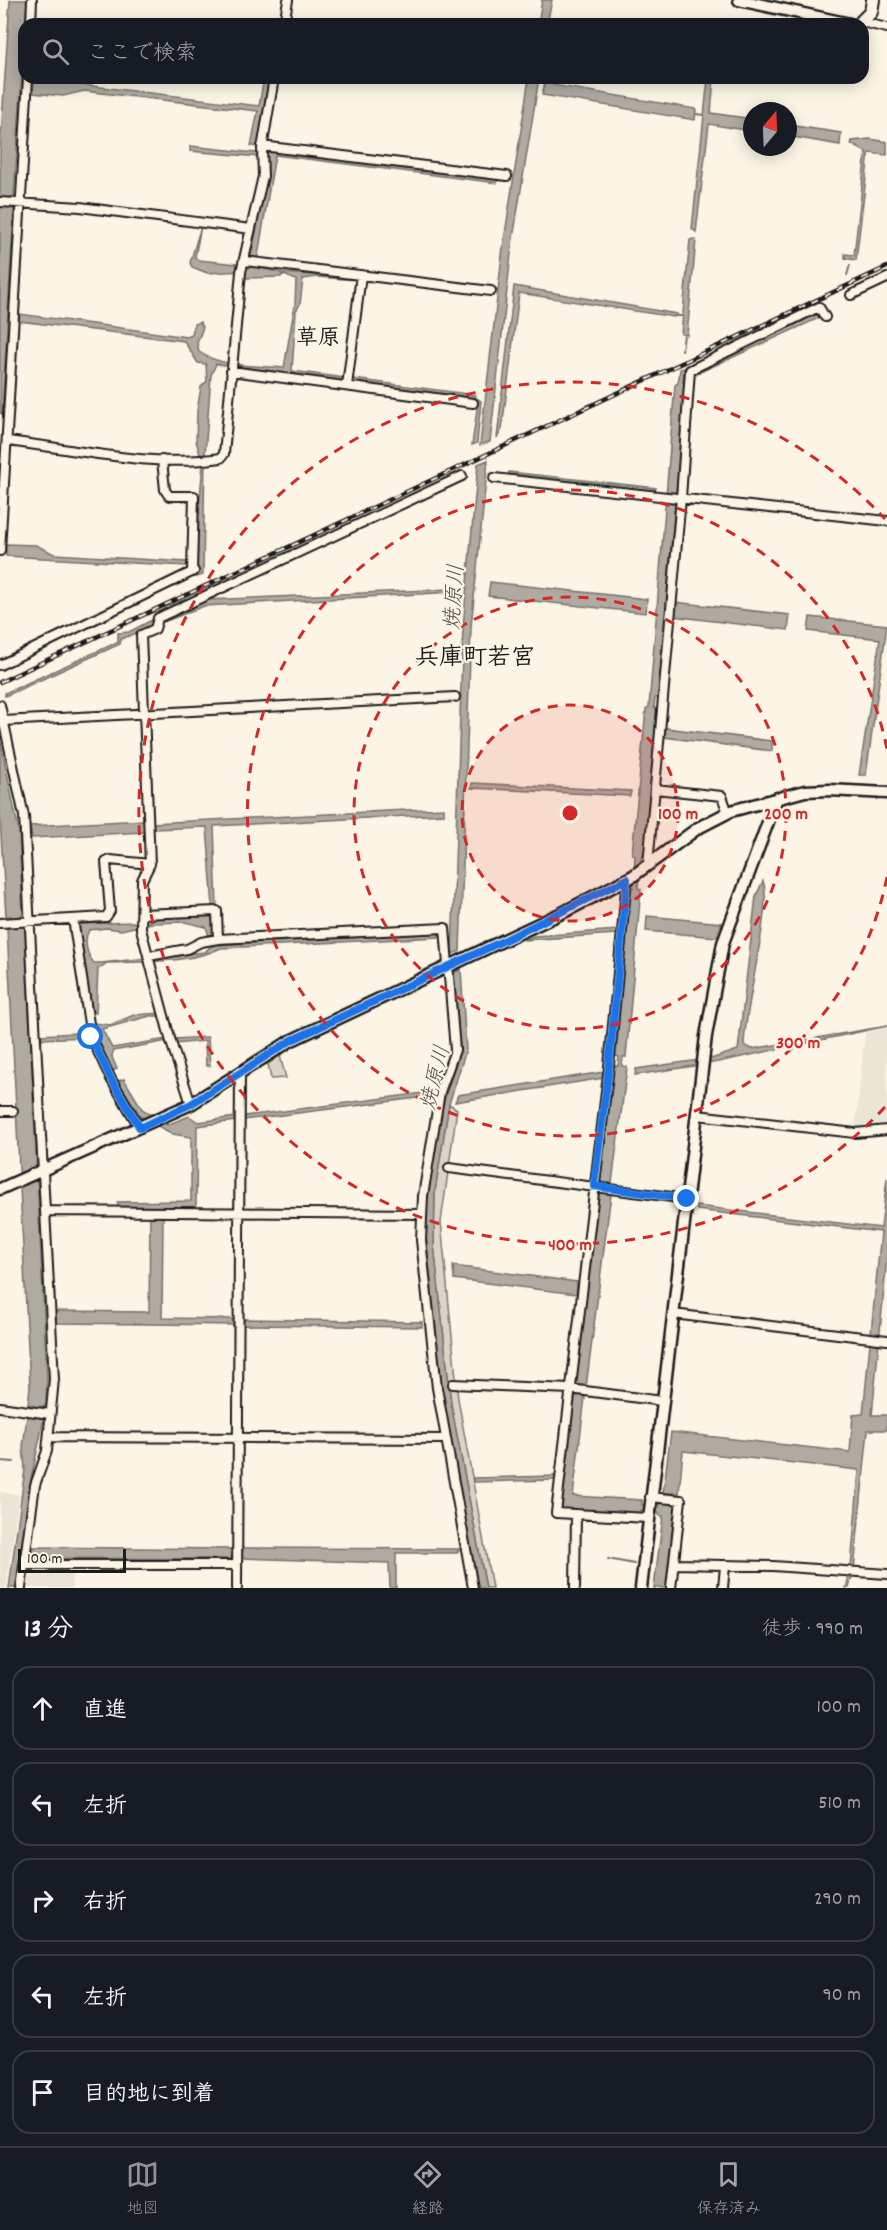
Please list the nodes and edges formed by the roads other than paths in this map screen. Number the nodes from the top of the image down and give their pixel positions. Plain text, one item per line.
1 (32, 0) edge
2 (288, 0) edge
3 (739, 0) edge
4 (873, 0) edge
5 (31, 18) edge
6 (285, 18) edge
7 (829, 18) edge
8 (862, 18) edge
9 (869, 25) edge
10 (887, 28) edge
11 (28, 84) edge
12 (273, 84) edge
13 (262, 152) junction
14 (507, 176) dead end
15 (0, 202) edge
16 (21, 203) junction
17 (251, 230) junction
18 (248, 265) junction
19 (361, 275) junction
20 (887, 278) edge
21 (491, 291) dead end
22 (851, 295) dead end
23 (825, 317) dead end
24 (231, 371) junction
25 (348, 382) junction
26 (473, 403) dead end
27 (4, 419) edge
28 (7, 441) junction
29 (162, 460) junction
30 (462, 476) dead end
31 (494, 478) dead end
32 (678, 498) junction
33 (887, 521) edge
34 (0, 551) edge
35 (0, 665) edge
36 (455, 697) dead end
37 (0, 705) edge
38 (142, 713) junction
39 (3, 721) junction
40 (655, 789) junction
41 (887, 794) edge
42 (777, 798) junction
43 (728, 813) junction
44 (150, 864) junction
45 (637, 873) junction
46 (73, 919) junction
47 (26, 921) junction
48 (0, 922) edge
49 (141, 922) junction
50 (218, 939) junction
51 (150, 960) junction
52 (448, 966) junction
53 (240, 1072) junction
54 (191, 1104) junction
55 (0, 1111) edge
56 (13, 1111) dead end
57 (697, 1115) junction
58 (150, 1124) junction
59 (887, 1130) edge
60 (449, 1168) dead end
61 (42, 1170) junction
62 (594, 1186) junction
63 (0, 1189) edge
64 (687, 1199) junction
65 (46, 1211) junction
66 (239, 1211) junction
67 (422, 1214) junction
68 (673, 1314) junction
69 (884, 1340) edge
70 (453, 1384) dead end
71 (570, 1389) junction
72 (662, 1401) junction
73 (0, 1407) edge
74 (46, 1413) junction
75 (49, 1437) junction
76 (238, 1437) junction
77 (446, 1439) junction
78 (650, 1497) junction
79 (576, 1514) junction
80 (648, 1518) junction
81 (237, 1558) junction
82 (676, 1564) junction
83 (24, 1565) junction
84 (725, 1566) junction
85 (887, 1574) edge
86 (21, 1588) edge
87 (237, 1588) edge
88 (474, 1588) edge
89 (575, 1588) edge
90 (641, 1588) edge
91 (671, 1588) edge
92 (723, 1588) edge

1 - 5 street
2 - 6 street
3 - 7 street
4 - 8 main road
9 - 10 street
11 - 16 street
12 - 13 street
13 - 14 street
13 - 17 street
15 - 16 street
16 - 17 street
16 - 27 street
17 - 18 street
18 - 19 street
18 - 24 street
19 - 21 street
19 - 25 street
20 - 22 street
23 - 32 street
24 - 25 street
24 - 29 street
25 - 26 street
27 - 28 street
28 - 29 street
28 - 34 street
29 - 35 street
30 - 38 street
31 - 32 street
32 - 33 street
32 - 40 street
36 - 38 street
37 - 39 street
38 - 39 street
38 - 44 street
39 - 47 street
40 - 43 street
40 - 45 street
41 - 42 street
42 - 43 street
42 - 57 street
43 - 45 street
44 - 46 street
44 - 49 street
45 - 52 street
45 - 62 street
46 - 47 street
46 - 58 street
47 - 48 street
47 - 61 street
49 - 50 street
49 - 51 street
50 - 51 street
50 - 52 street
51 - 54 street
52 - 53 street
52 - 67 street
53 - 54 street
53 - 66 street
54 - 58 street
55 - 56 street
57 - 59 street
57 - 64 street
58 - 61 street
60 - 62 street
61 - 63 street
61 - 65 street
62 - 64 street
62 - 71 street
64 - 68 street
65 - 66 street
65 - 74 street
66 - 67 street
66 - 76 street
67 - 77 street
68 - 69 street
68 - 72 street
70 - 71 street
71 - 72 street
71 - 79 street
72 - 78 street
73 - 74 street
74 - 75 street
75 - 76 street
75 - 83 street
76 - 77 street
76 - 81 street
77 - 88 street
78 - 80 street
78 - 82 street
79 - 80 street
79 - 89 street
80 - 90 street
81 - 83 street
81 - 87 street
82 - 84 street
82 - 91 street
83 - 86 street
84 - 85 street
84 - 92 street

